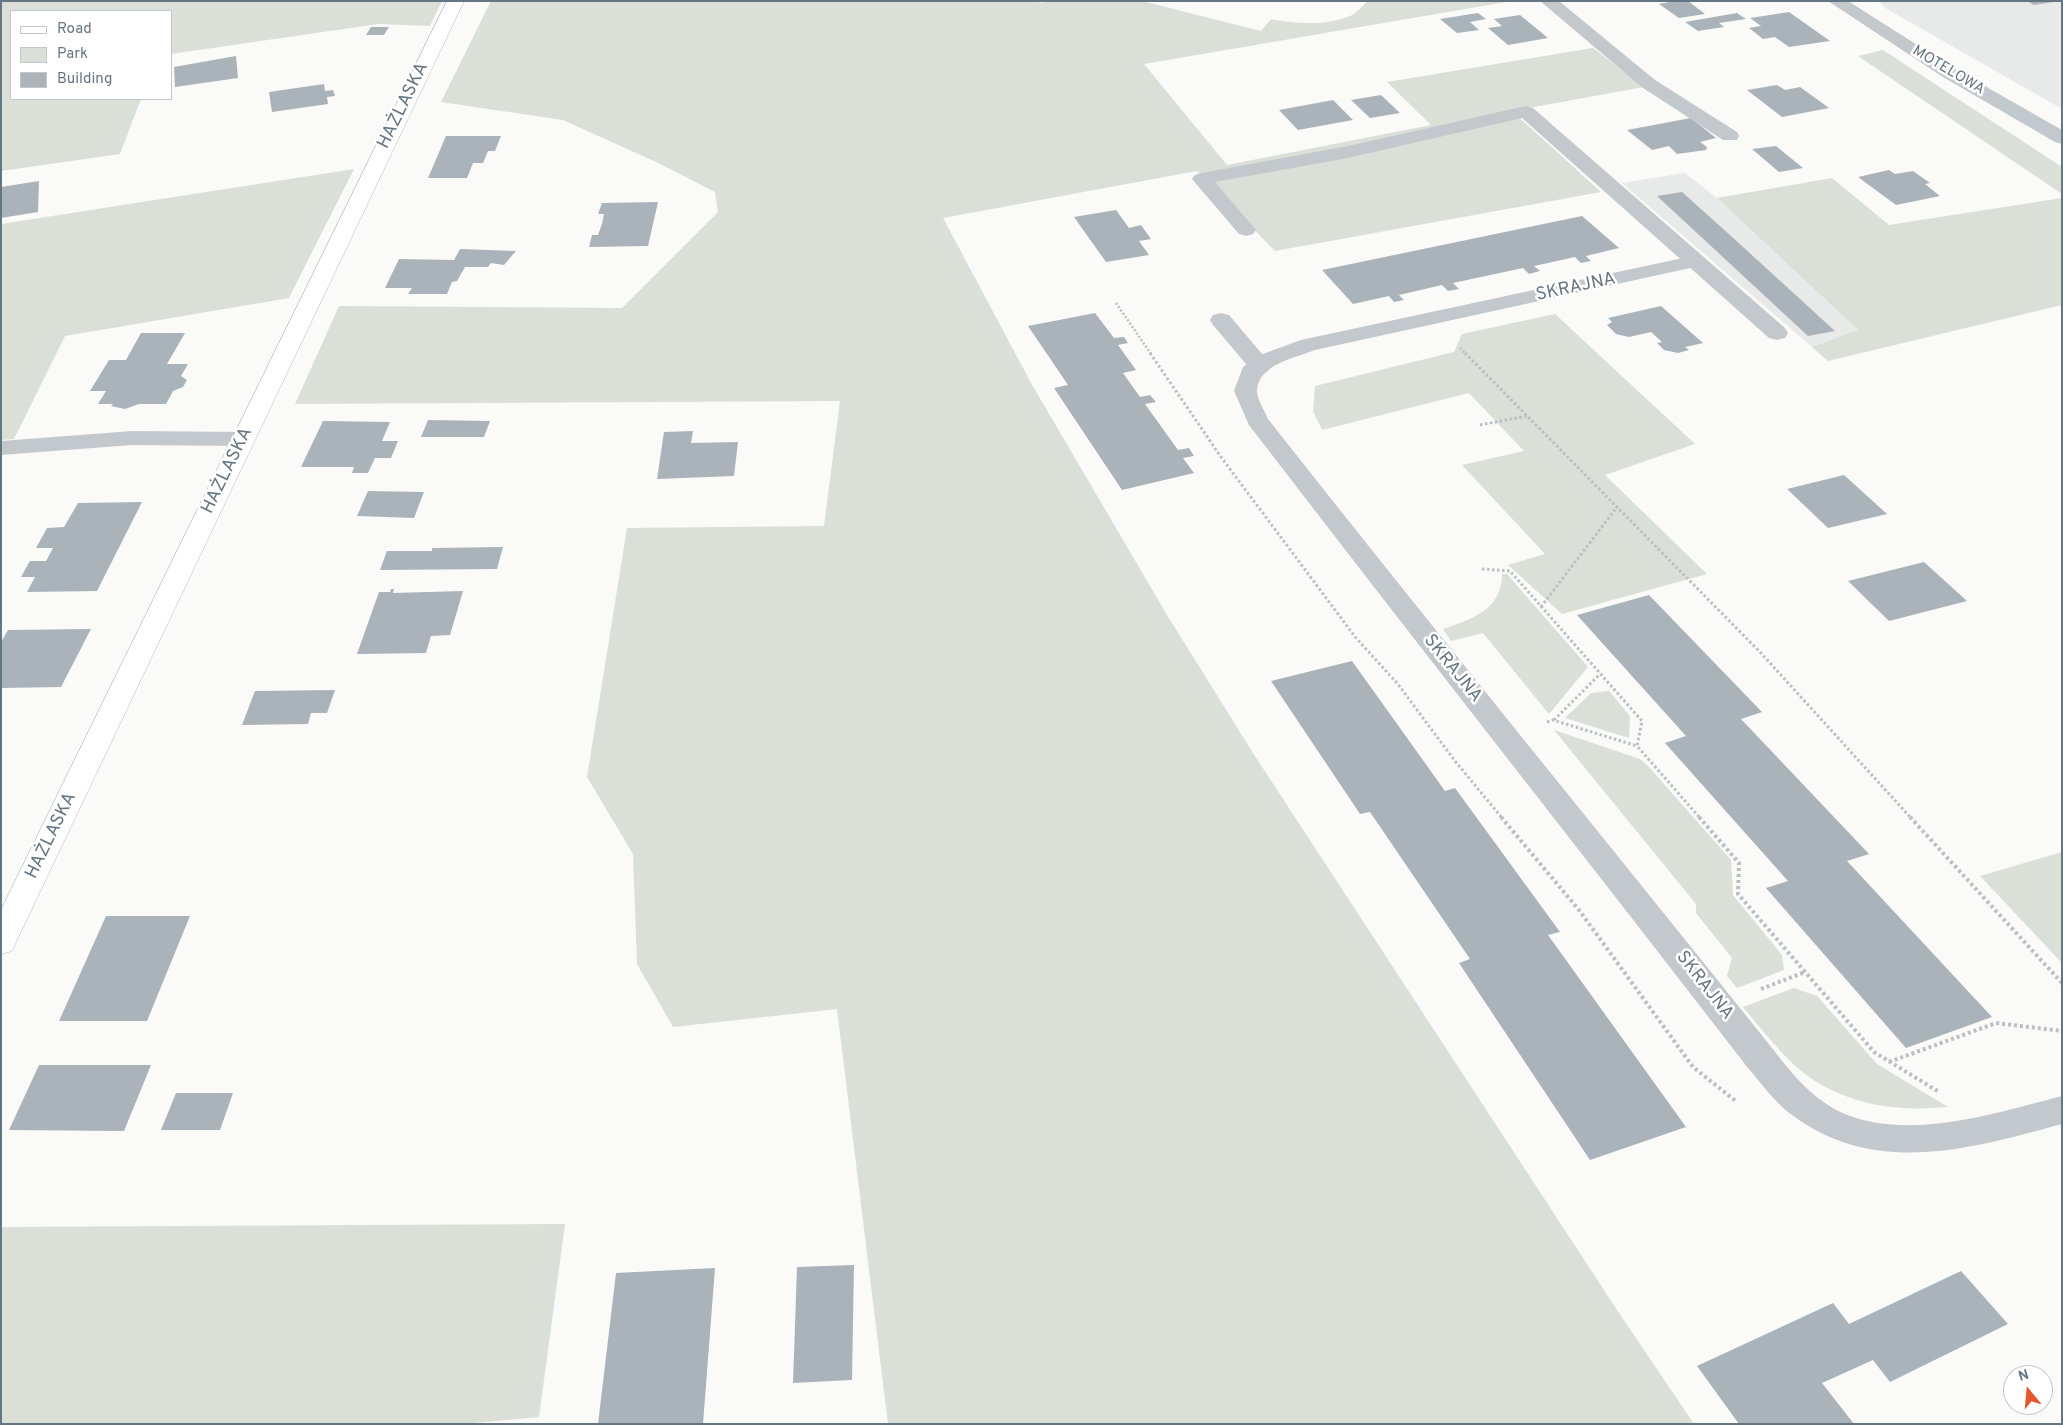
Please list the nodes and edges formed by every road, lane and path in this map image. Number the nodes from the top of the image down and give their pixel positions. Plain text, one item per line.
1 (456, 1) edge
2 (1548, 1) edge
3 (1836, 1) edge
4 (1730, 136) dead end
5 (2062, 138) edge
6 (1246, 230) dead end
7 (1698, 261) junction
8 (1431, 319) junction
9 (1222, 320) dead end
10 (1778, 333) dead end
11 (1260, 366) junction
12 (1527, 416) junction
13 (1480, 425) dead end
14 (244, 439) junction
15 (1, 448) edge
16 (1617, 507) junction
17 (1482, 569) dead end
18 (1541, 607) junction
19 (1600, 674) junction
20 (1553, 720) junction
21 (1505, 733) junction
22 (1637, 746) junction
23 (1, 942) edge
24 (2062, 983) edge
25 (2062, 1031) edge
26 (1889, 1062) junction
27 (1940, 1093) dead end
28 (2062, 1110) edge

1 - 14 street, HAŻLASKA
2 - 4 street
3 - 5 street, MOTELOWA
6 - 7 street
7 - 8 street, SKRAJNA
7 - 10 street
8 - 11 street, SKRAJNA
8 - 12 path
9 - 11 street
11 - 21 street, SKRAJNA
12 - 13 path
12 - 16 path
14 - 15 street
14 - 23 street, HAŻLASKA
16 - 18 path
16 - 24 path
17 - 18 path
18 - 19 path
19 - 20 path
19 - 22 path
20 - 21 path
20 - 22 path
21 - 28 street, SKRAJNA
22 - 26 path
25 - 26 path
26 - 27 path

